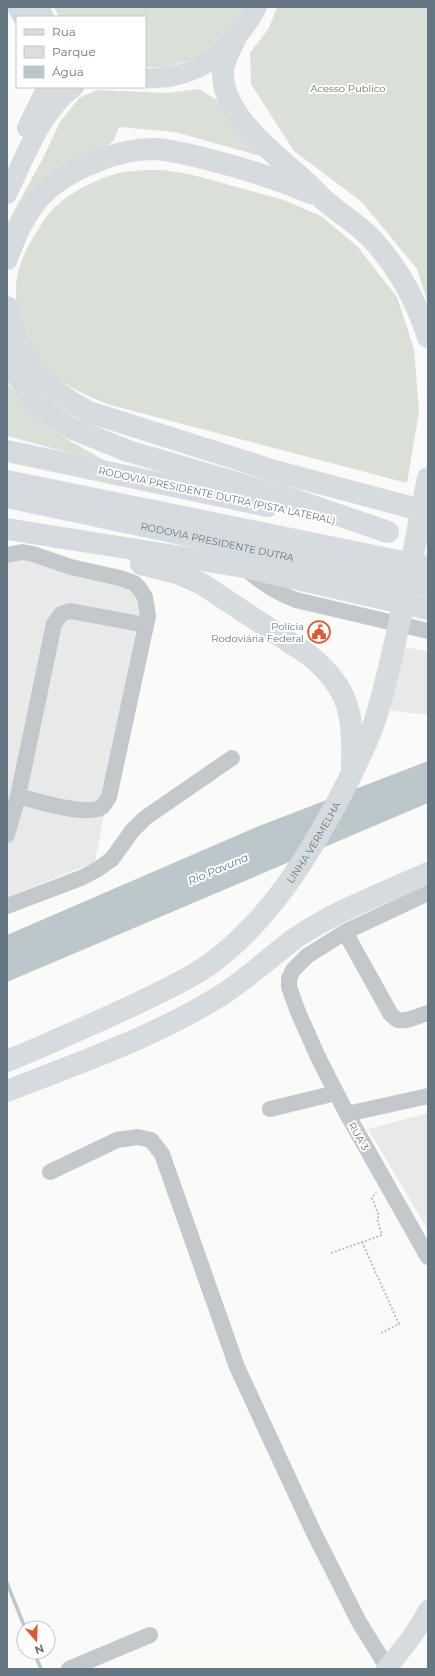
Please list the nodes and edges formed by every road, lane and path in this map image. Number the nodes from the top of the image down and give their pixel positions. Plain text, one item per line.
1 (18, 7) edge
2 (39, 7) edge
3 (257, 7) edge
4 (22, 16) edge
5 (44, 16) edge
6 (234, 42) junction
7 (146, 78) edge
8 (33, 88) edge
9 (47, 88) edge
10 (73, 88) edge
11 (29, 124) junction
12 (7, 167) edge
13 (7, 194) edge
14 (323, 199) junction
15 (7, 259) edge
16 (7, 307) edge
17 (428, 337) edge
18 (7, 352) edge
19 (7, 444) edge
20 (17, 453) edge
21 (7, 474) edge
22 (428, 478) edge
23 (7, 481) edge
24 (7, 497) edge
25 (258, 504) junction
26 (428, 512) edge
27 (7, 529) edge
28 (388, 532) junction
29 (428, 540) edge
30 (40, 542) junction
31 (7, 555) edge
32 (244, 567) junction
33 (428, 567) edge
34 (428, 586) edge
35 (428, 609) edge
36 (146, 625) junction
37 (428, 631) edge
38 (232, 758) dead end
39 (352, 773) junction
40 (18, 796) junction
41 (7, 835) edge
42 (428, 874) edge
43 (428, 893) edge
44 (7, 906) edge
45 (345, 932) junction
46 (165, 990) junction
47 (428, 1013) edge
48 (7, 1061) edge
49 (7, 1090) edge
50 (336, 1093) junction
51 (428, 1096) edge
52 (270, 1109) dead end
53 (347, 1114) junction
54 (50, 1172) dead end
55 (384, 1180) junction
56 (362, 1242) junction
57 (331, 1253) dead end
58 (428, 1257) edge
59 (379, 1334) dead end
60 (428, 1610) edge
61 (150, 1635) dead end
62 (386, 1668) edge
63 (69, 1669) edge

1 - 4 main road
2 - 5 main road
3 - 6 main road
6 - 7 main road
6 - 14 highway
8 - 11 main road
9 - 11 main road
10 - 13 main road
11 - 12 main road
14 - 15 highway
14 - 17 highway
16 - 26 highway
18 - 28 highway
19 - 20 main road
20 - 25 highway, RODOVIA PRESIDENTE DUTRA (PISTA LATERAL)
21 - 25 highway
22 - 39 highway, LINHA VERMELHA
23 - 33 highway, RODOVIA PRESIDENTE DUTRA
24 - 34 highway, RODOVIA PRESIDENTE DUTRA
25 - 28 highway, RODOVIA PRESIDENTE DUTRA (PISTA LATERAL)
27 - 30 highway
28 - 29 highway, RODOVIA PRESIDENTE DUTRA (PISTA LATERAL)
30 - 31 street
30 - 32 highway
30 - 36 street
30 - 39 highway
32 - 35 highway
32 - 37 street
36 - 40 street
36 - 40 street
38 - 44 street
39 - 46 highway, LINHA VERMELHA
40 - 41 street
42 - 49 highway
43 - 45 street, RUA 3
45 - 47 street
45 - 50 street, RUA 3
46 - 48 highway, LINHA VERMELHA
46 - 49 highway
50 - 52 street
50 - 53 street, RUA 3
51 - 53 street
53 - 55 street, RUA 3
54 - 62 street
55 - 56 path
55 - 58 street, RUA 3
56 - 57 path
56 - 59 path
60 - 62 main road
61 - 63 street

